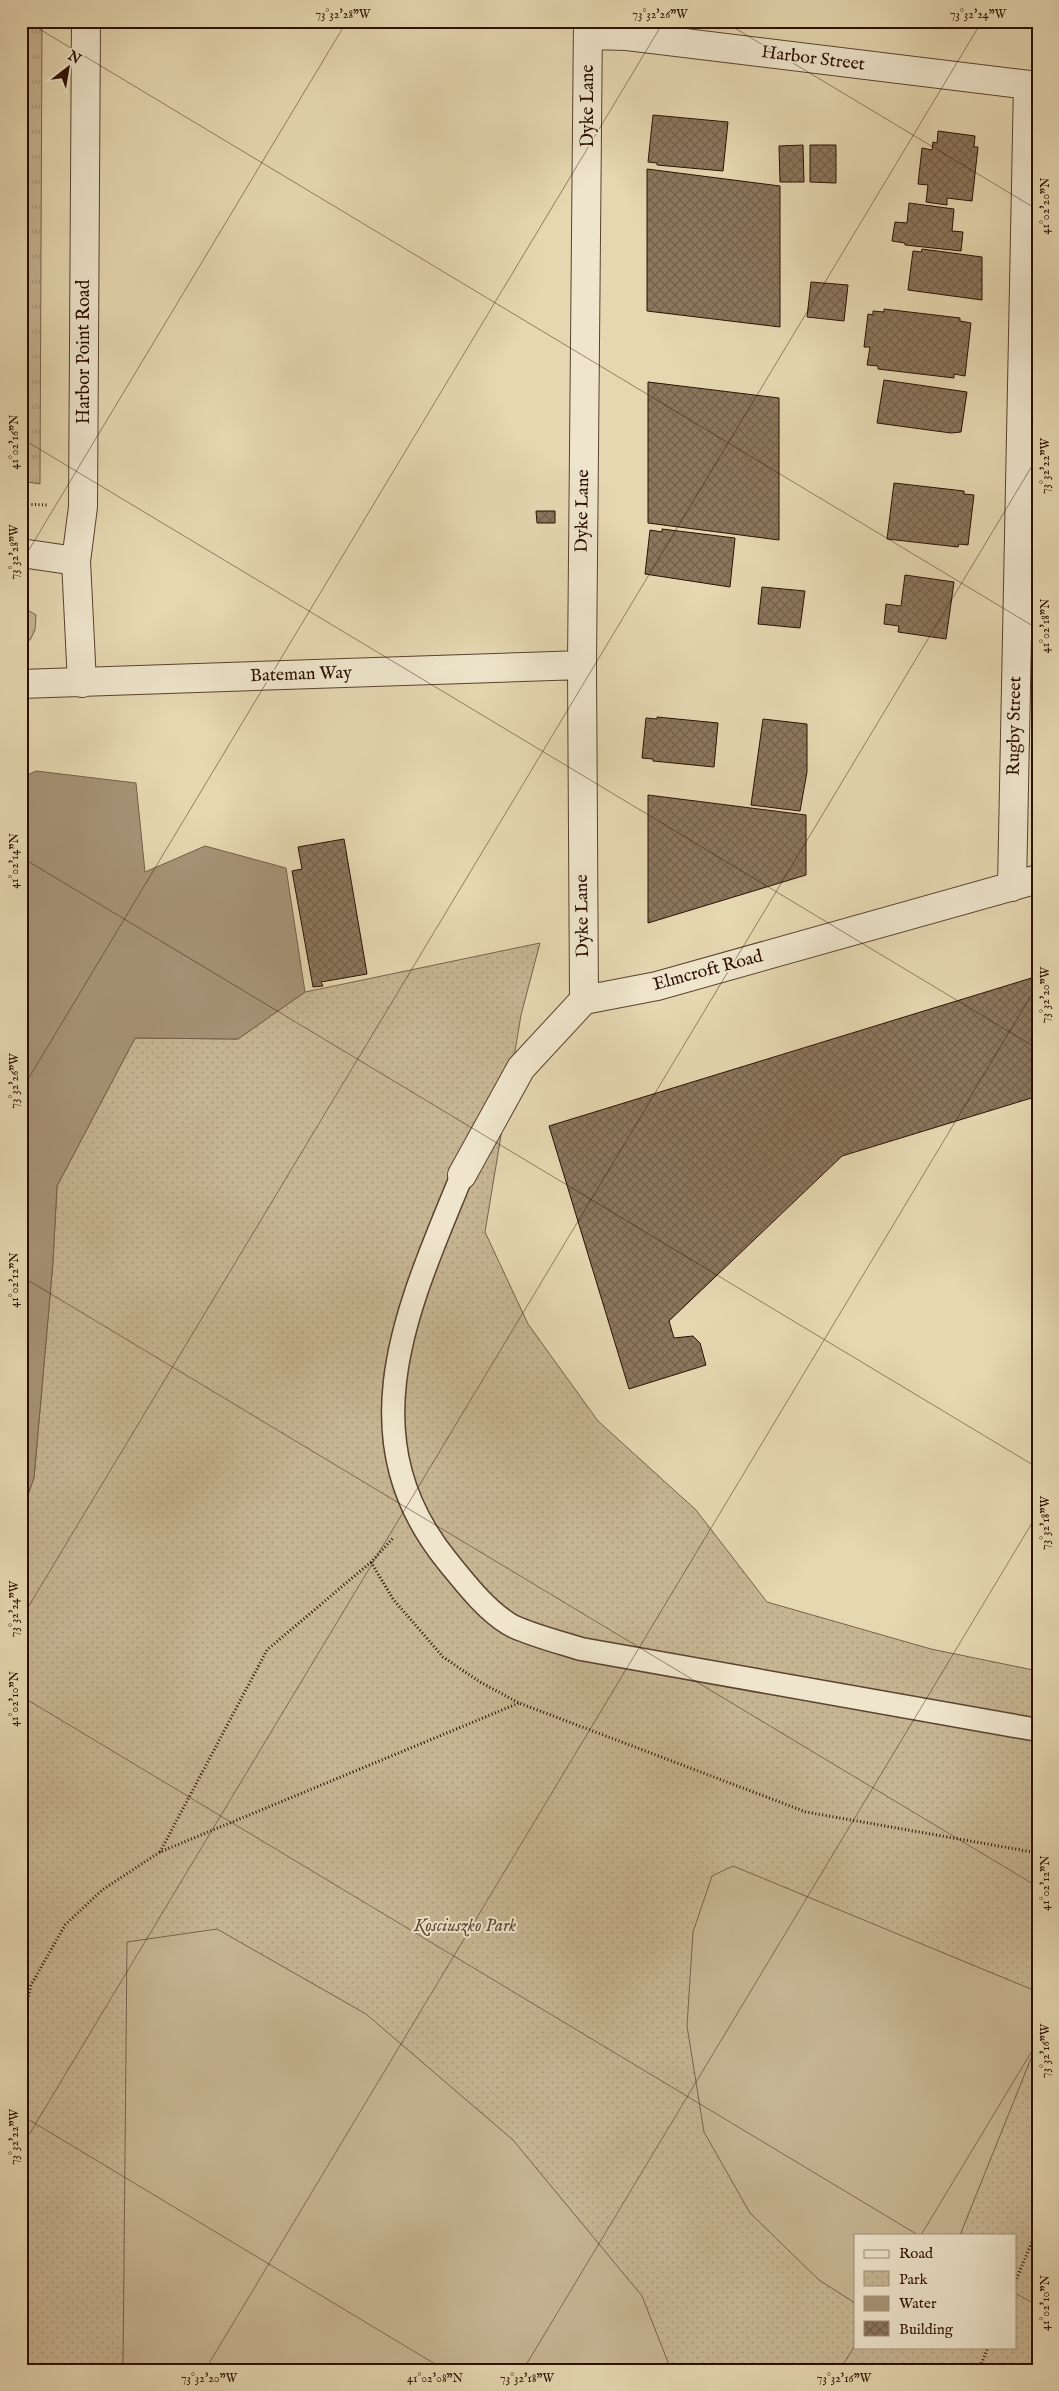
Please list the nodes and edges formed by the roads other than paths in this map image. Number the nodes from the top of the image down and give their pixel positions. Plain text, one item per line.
1 (86, 21) edge
2 (588, 28) edge
3 (1033, 86) edge
4 (21, 553) edge
5 (76, 561) junction
6 (582, 665) junction
7 (82, 683) junction
8 (21, 684) edge
9 (1038, 879) edge
10 (1012, 887) junction
11 (584, 1000) junction
12 (462, 1175) joint
13 (1038, 1730) edge

1 - 5 street, Harbor Point Road
2 - 3 street, Harbor Street
2 - 6 street, Dyke Lane
3 - 10 street, Rugby Street
4 - 5 street
5 - 7 street, Harbor Point Road
6 - 7 street, Bateman Way
6 - 11 street, Dyke Lane
7 - 8 street, Bateman Way
9 - 10 street, Elmcroft Road
10 - 11 street, Elmcroft Road
11 - 12 street
12 - 13 lane

